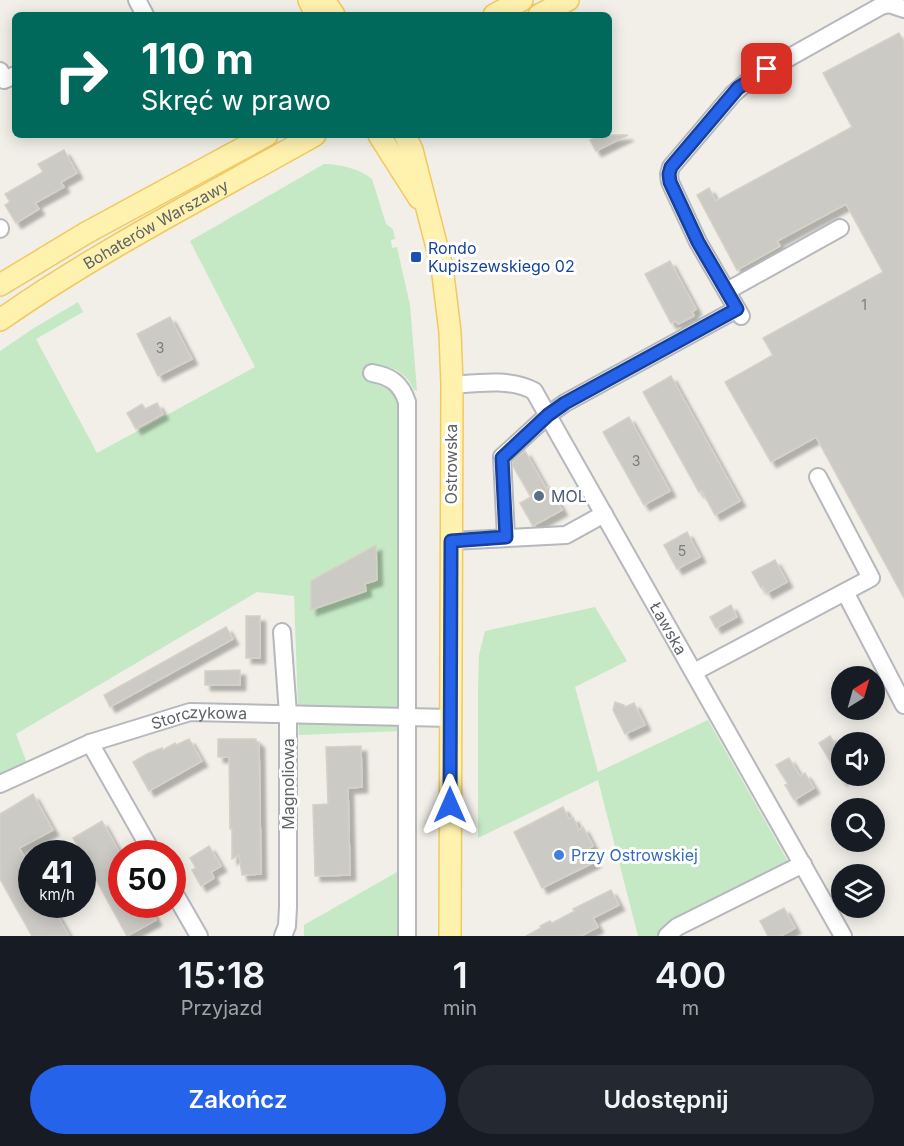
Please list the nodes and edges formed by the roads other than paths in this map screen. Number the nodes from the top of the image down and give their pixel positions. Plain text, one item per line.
1 (522, 0) edge
2 (568, 0) edge
3 (904, 9) edge
4 (500, 12) edge
5 (545, 12) edge
6 (0, 71) edge
7 (12, 76) edge
8 (261, 138) edge
9 (310, 138) edge
10 (381, 138) edge
11 (406, 138) edge
12 (428, 213) junction
13 (840, 228) dead end
14 (0, 285) edge
15 (727, 291) junction
16 (0, 320) edge
17 (372, 373) dead end
18 (452, 385) junction
19 (548, 415) junction
20 (818, 477) dead end
21 (604, 514) junction
22 (506, 537) junction
23 (451, 541) junction
24 (845, 592) junction
25 (282, 632) dead end
26 (694, 672) junction
27 (904, 705) edge
28 (288, 714) junction
29 (408, 717) junction
30 (451, 718) junction
31 (90, 743) junction
32 (0, 783) edge
33 (145, 840) edge
34 (803, 864) junction
35 (186, 912) edge
36 (200, 936) edge
37 (284, 936) edge
38 (407, 936) edge
39 (450, 936) edge
40 (667, 936) edge
41 (843, 936) edge

1 - 4 main road
2 - 5 main road
3 - 15 street
6 - 7 street
8 - 14 main road, Bohaterów Warszawy
9 - 16 main road, Bohaterów Warszawy
10 - 12 main road, Ostrowska
11 - 12 main road, Ostrowska
12 - 18 main road, Ostrowska
13 - 15 street
15 - 19 street
17 - 29 street
18 - 19 street, Ławska
18 - 23 main road, Ostrowska
19 - 21 street, Ławska
19 - 22 street
20 - 24 street
21 - 22 street
21 - 26 street, Ławska
22 - 23 street
23 - 30 main road, Ostrowska
24 - 26 street
24 - 27 street
25 - 28 street, Magnoliowa
26 - 34 street, Ławska
28 - 29 street, Storczykowa
28 - 31 street, Storczykowa
28 - 37 street, Magnoliowa
29 - 30 street
29 - 38 street
30 - 39 main road, Ostrowska
31 - 32 street, Storczykowa
31 - 33 street
34 - 40 street
34 - 41 street, Ławska
35 - 36 street

